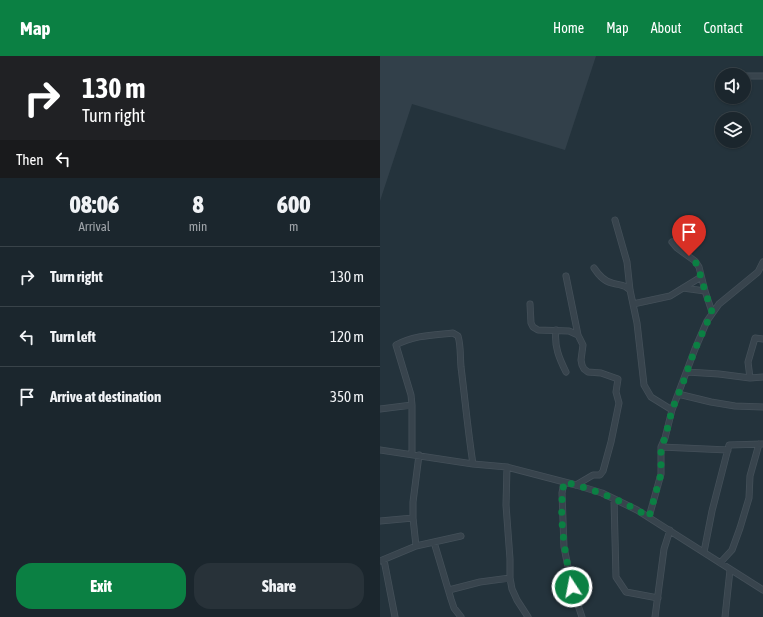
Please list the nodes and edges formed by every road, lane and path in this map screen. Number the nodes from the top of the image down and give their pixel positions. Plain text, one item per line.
1 (751, 76) edge
2 (763, 76) edge
3 (614, 220) dead end
4 (672, 242) dead end
5 (763, 262) edge
6 (594, 268) dead end
7 (566, 276) dead end
8 (701, 277) junction
9 (683, 288) junction
10 (630, 290) junction
11 (705, 291) junction
12 (530, 304) dead end
13 (633, 304) junction
14 (712, 312) junction
15 (556, 330) junction
16 (578, 335) junction
17 (763, 339) edge
18 (566, 372) dead end
19 (687, 372) junction
20 (763, 377) edge
21 (750, 378) junction
22 (678, 394) junction
23 (412, 405) junction
24 (763, 407) edge
25 (380, 409) edge
26 (672, 410) junction
27 (761, 444) edge
28 (661, 447) junction
29 (380, 450) edge
30 (728, 450) junction
31 (412, 454) junction
32 (419, 455) junction
33 (473, 464) junction
34 (507, 467) junction
35 (564, 482) junction
36 (576, 485) junction
37 (614, 499) junction
38 (649, 517) junction
39 (413, 518) junction
40 (380, 521) edge
41 (670, 530) junction
42 (461, 536) dead end
43 (434, 542) junction
44 (416, 546) junction
45 (704, 552) junction
46 (382, 560) edge
47 (720, 563) junction
48 (730, 570) junction
49 (510, 578) junction
50 (449, 590) junction
51 (763, 590) edge
52 (658, 598) junction
53 (395, 617) edge
54 (461, 617) edge
55 (528, 617) edge
56 (582, 617) edge
57 (655, 617) edge
58 (725, 617) edge

1 - 2 street
3 - 10 street
4 - 8 street
5 - 14 street
6 - 10 street
7 - 16 street
8 - 9 street
8 - 11 street
9 - 11 street
9 - 13 street
10 - 13 street
11 - 14 street
12 - 15 street
13 - 26 street
14 - 19 street
15 - 16 street
15 - 18 street
16 - 36 street
17 - 21 street
19 - 21 street
19 - 22 street
20 - 21 street
22 - 24 street
22 - 26 street
23 - 25 street
23 - 31 street
23 - 33 street
26 - 28 street
27 - 30 street
27 - 47 street
28 - 30 street
28 - 38 street
29 - 31 street
30 - 45 street
31 - 32 street
32 - 33 street
32 - 39 street
33 - 34 street
34 - 35 street
34 - 49 street
35 - 36 street
35 - 56 street
36 - 37 street
37 - 38 street
37 - 52 street
38 - 41 street
39 - 40 street
39 - 44 street
41 - 45 street
41 - 52 street
42 - 43 street
43 - 44 street
43 - 50 street
44 - 46 street
45 - 47 street
46 - 53 street
47 - 48 street
48 - 51 street
48 - 58 street
49 - 50 street
49 - 55 street
50 - 54 street
52 - 57 street

